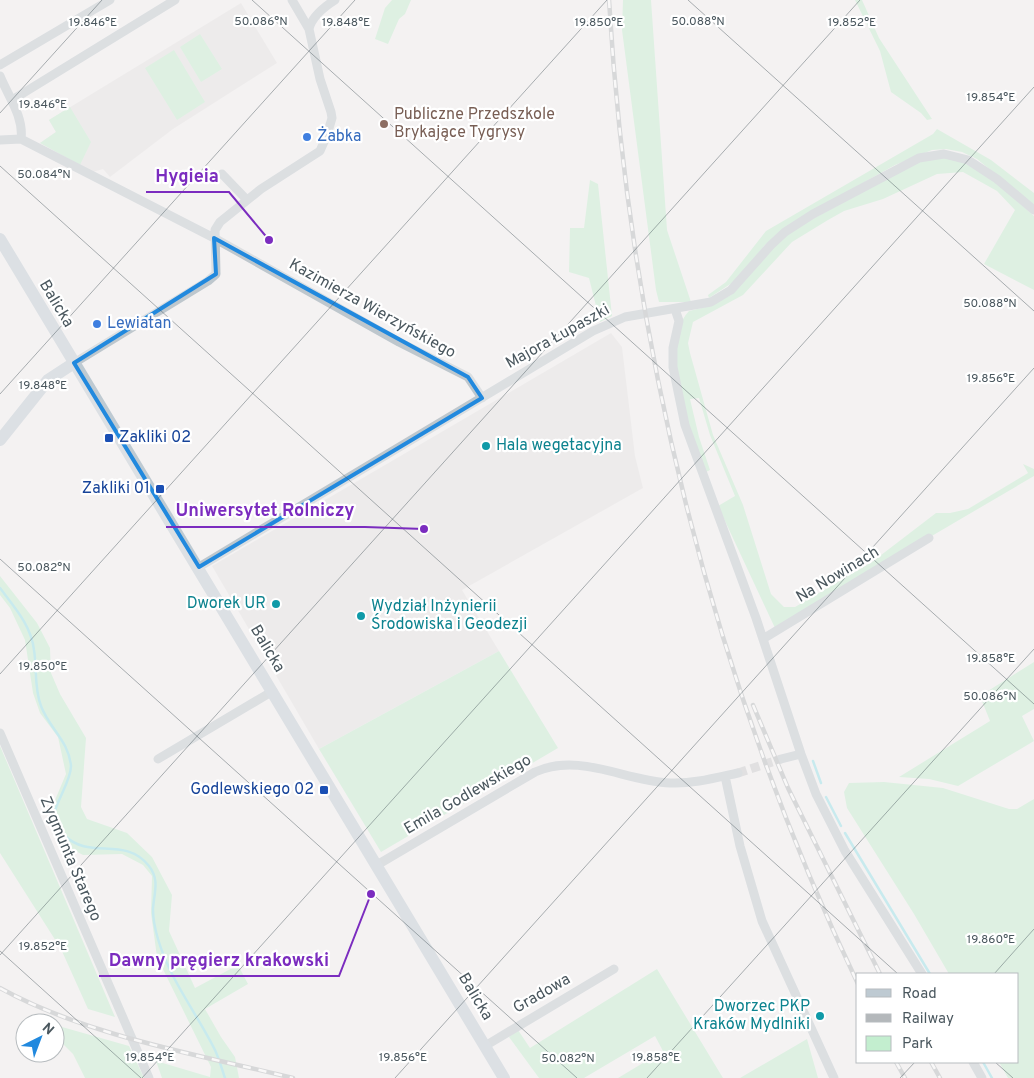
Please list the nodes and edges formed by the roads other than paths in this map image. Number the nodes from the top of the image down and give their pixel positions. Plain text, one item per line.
1 (110, 0) edge
2 (176, 0) edge
3 (292, 0) edge
4 (335, 0) edge
5 (309, 29) junction
6 (0, 65) edge
7 (0, 76) edge
8 (12, 100) junction
9 (21, 139) junction
10 (0, 140) edge
11 (222, 174) dead end
12 (247, 200) junction
13 (1034, 210) edge
14 (214, 238) junction
15 (0, 239) edge
16 (675, 310) junction
17 (74, 363) junction
18 (482, 398) junction
19 (0, 440) edge
20 (929, 538) dead end
21 (199, 567) junction
22 (763, 639) junction
23 (273, 691) junction
24 (0, 733) edge
25 (801, 754) junction
26 (158, 759) dead end
27 (781, 759) tunnel mouth
28 (738, 774) tunnel mouth
29 (725, 776) junction
30 (377, 865) junction
31 (614, 969) dead end
32 (921, 973) edge
33 (485, 1046) junction
34 (974, 1063) edge
35 (148, 1078) edge
36 (504, 1078) edge
37 (834, 1078) edge
38 (982, 1078) edge

1 - 6 street
2 - 8 street
3 - 5 street
4 - 5 street
5 - 12 street
7 - 8 street
8 - 9 street
9 - 10 street, Kazimierza Wierzyńskiego
9 - 14 street, Kazimierza Wierzyńskiego
11 - 12 street
12 - 14 street
13 - 16 street, Majora Łupaszki
14 - 17 street
14 - 18 street, Kazimierza Wierzyńskiego
15 - 17 street, Balicka
16 - 18 street, Majora Łupaszki
16 - 22 street
17 - 19 street
17 - 21 street, Balicka
18 - 21 street, Majora Łupaszki
20 - 22 street, Na Nowinach
21 - 23 street, Balicka
22 - 25 street
23 - 26 street
23 - 30 street, Balicka
24 - 35 street, Zygmunta Starego
25 - 27 street
25 - 32 street
28 - 29 street, Emila Godlewskiego
29 - 30 street, Emila Godlewskiego
29 - 37 street
30 - 33 street, Balicka
31 - 33 street, Gradowa
33 - 36 street, Balicka
34 - 38 street

